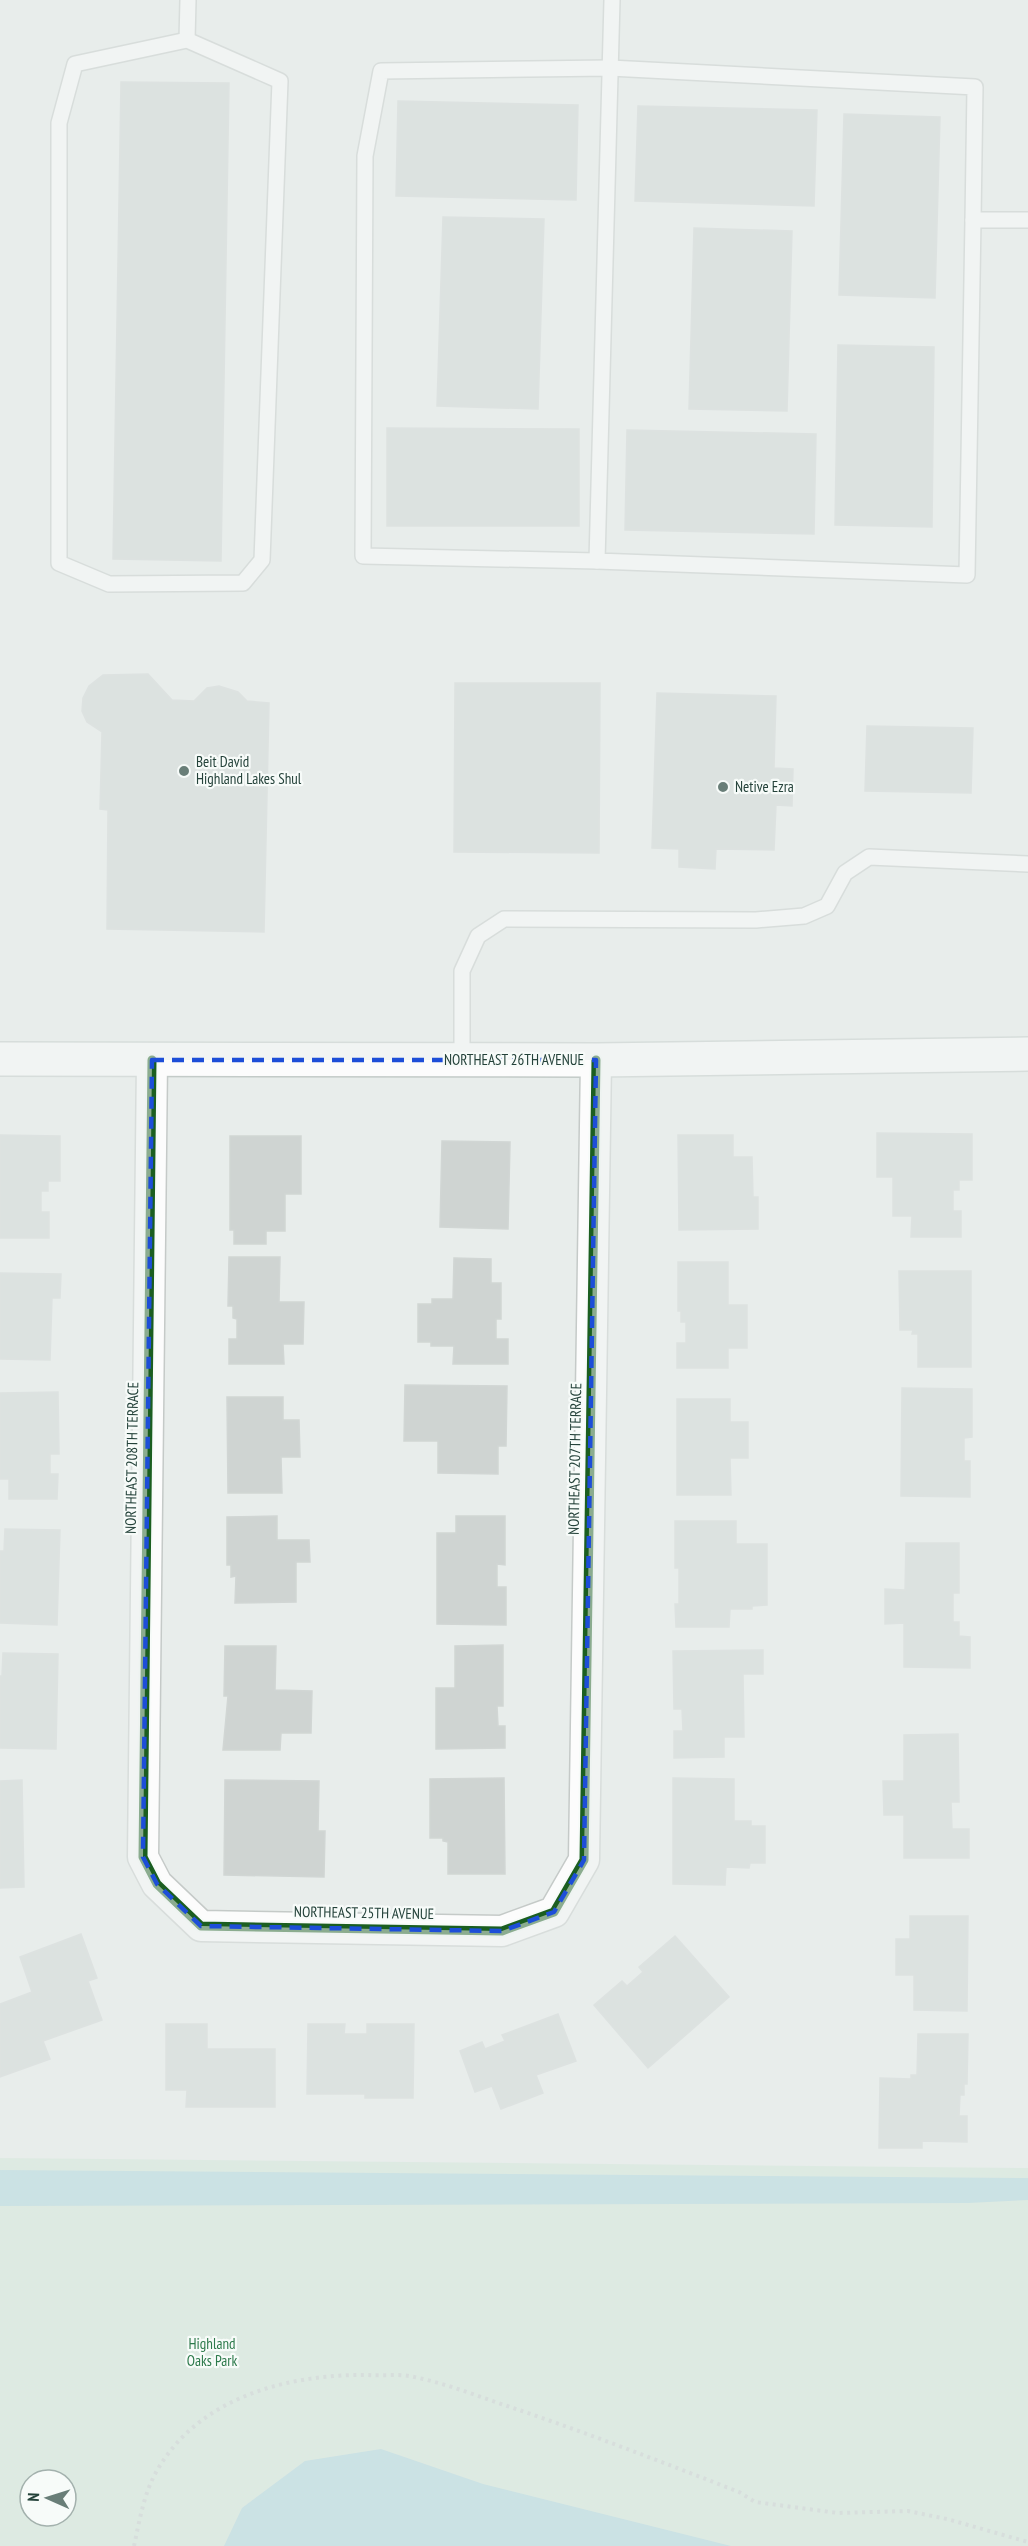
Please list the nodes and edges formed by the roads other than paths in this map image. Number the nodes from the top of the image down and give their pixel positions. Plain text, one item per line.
1 (188, 0) edge
2 (612, 0) edge
3 (187, 40) junction
4 (610, 68) junction
5 (973, 220) junction
6 (1028, 220) edge
7 (597, 561) junction
8 (1028, 864) edge
9 (1028, 1054) edge
10 (0, 1059) edge
11 (596, 1059) junction
12 (152, 1060) junction
13 (462, 1060) junction
14 (143, 1857) joint
15 (584, 1860) joint

1 - 3 lane
2 - 4 lane
3 - 3 lane
4 - 5 lane
4 - 7 lane
4 - 7 lane
5 - 6 lane
5 - 7 lane
8 - 13 lane
9 - 11 street, NORTHEAST 26TH AVENUE
10 - 12 street, NORTHEAST 26TH AVENUE
11 - 13 street, NORTHEAST 26TH AVENUE
11 - 15 street, NORTHEAST 207TH TERRACE
12 - 13 street, NORTHEAST 26TH AVENUE
12 - 14 street, NORTHEAST 208TH TERRACE
14 - 15 street, NORTHEAST 25TH AVENUE

